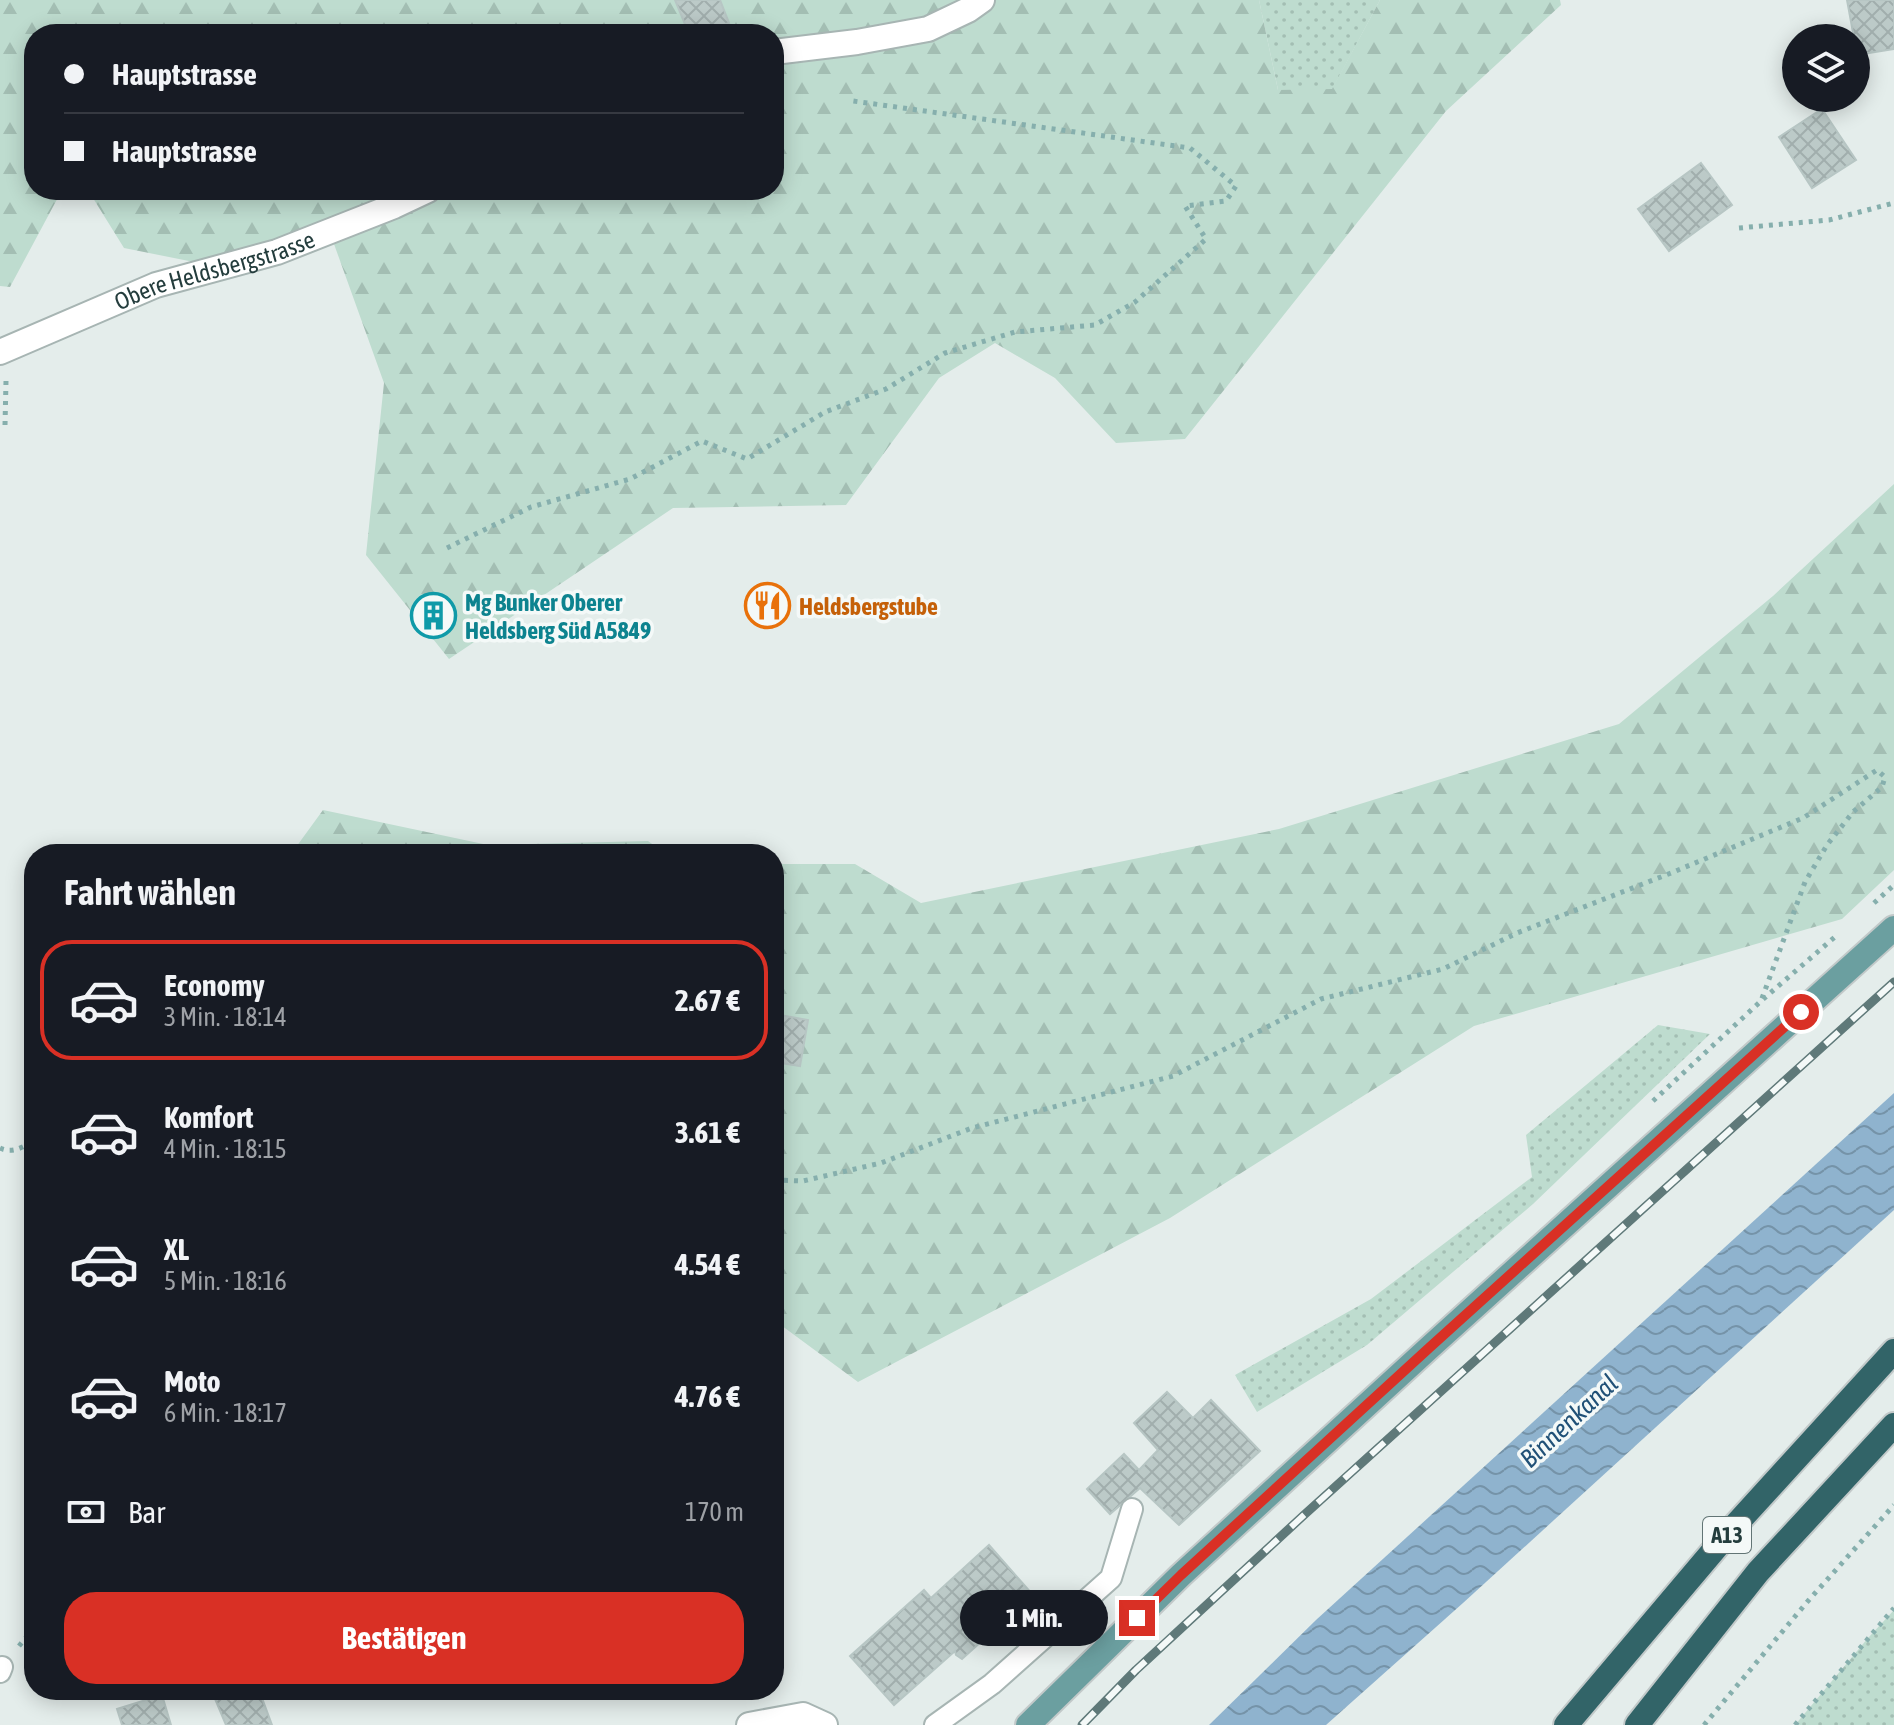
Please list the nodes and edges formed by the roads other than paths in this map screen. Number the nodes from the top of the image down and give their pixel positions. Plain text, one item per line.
1 (982, 0) edge
2 (784, 51) edge
3 (407, 200) edge
4 (5, 350) edge
5 (1894, 928) edge
6 (1894, 1351) edge
7 (1894, 1425) edge
8 (1132, 1509) dead end
9 (749, 1725) edge
10 (825, 1725) edge
11 (935, 1725) edge
12 (1028, 1725) edge
13 (1566, 1725) edge
14 (1637, 1725) edge

1 - 2 street
3 - 4 street, Obere Heldsbergstrasse
5 - 12 main road
6 - 13 highway, A13
7 - 14 highway, A13
8 - 11 lane
9 - 10 street

